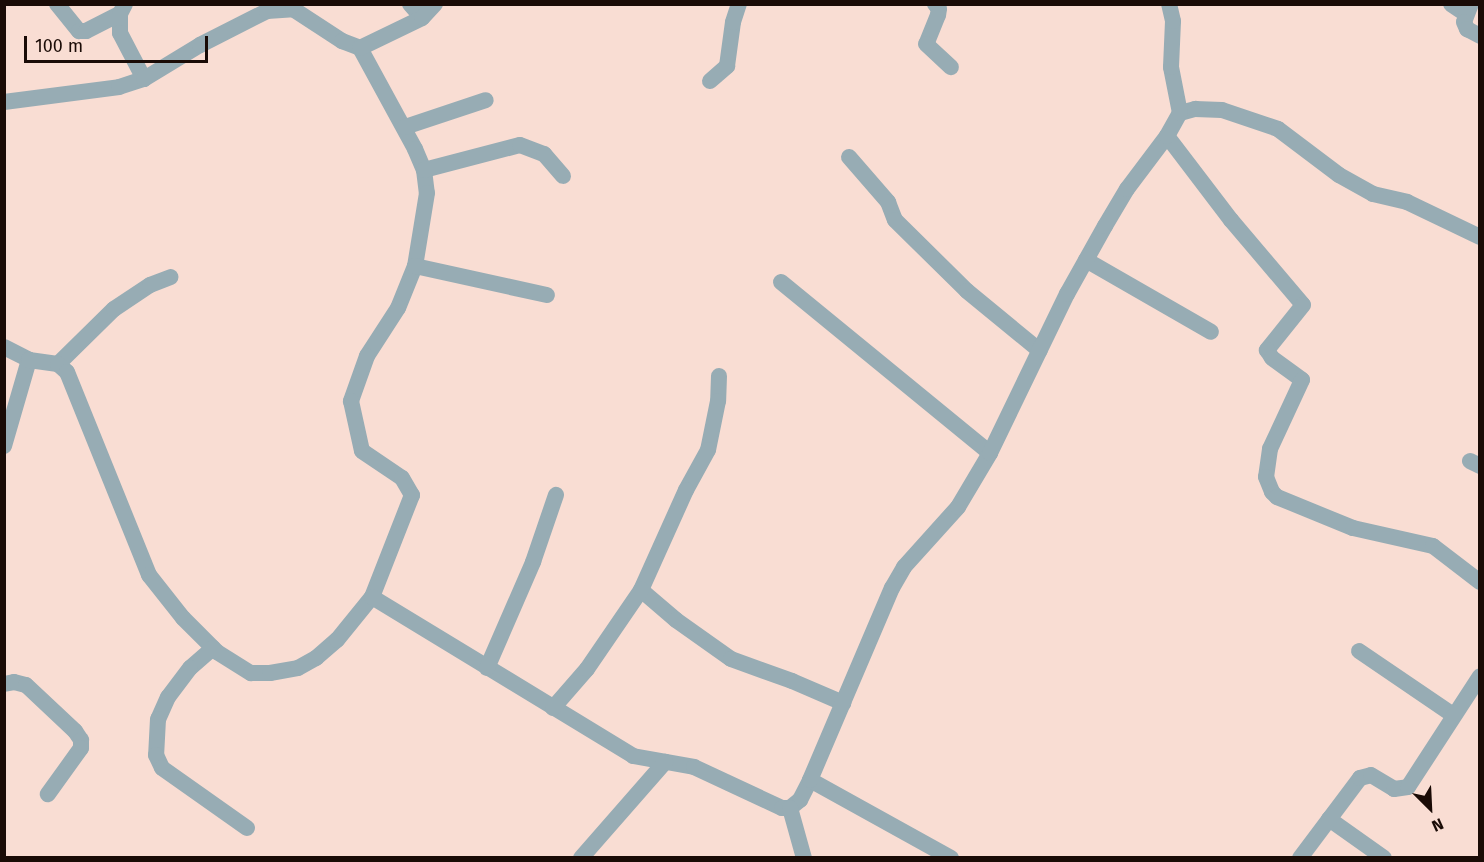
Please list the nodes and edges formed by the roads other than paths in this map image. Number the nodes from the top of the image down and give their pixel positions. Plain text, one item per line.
1 (57, 4) edge
2 (410, 4) edge
3 (435, 4) edge
4 (739, 4) edge
5 (935, 4) edge
6 (1169, 4) edge
7 (1451, 4) edge
8 (121, 8) edge
9 (256, 9) edge
10 (1469, 9) edge
11 (422, 18) junction
12 (1479, 36) edge
13 (360, 48) junction
14 (951, 67) dead end
15 (144, 79) junction
16 (710, 81) dead end
17 (486, 100) dead end
18 (4, 102) edge
19 (1180, 113) junction
20 (405, 128) junction
21 (1167, 136) junction
22 (849, 157) dead end
23 (423, 170) junction
24 (563, 176) dead end
25 (1479, 237) edge
26 (1086, 260) junction
27 (415, 266) junction
28 (171, 277) dead end
29 (782, 282) dead end
30 (547, 295) dead end
31 (1211, 332) dead end
32 (4, 346) edge
33 (1040, 351) junction
34 (29, 360) junction
35 (58, 364) junction
36 (719, 376) dead end
37 (4, 446) edge
38 (990, 453) junction
39 (556, 495) dead end
40 (1479, 582) edge
41 (641, 590) junction
42 (372, 597) junction
43 (213, 648) junction
44 (1359, 651) dead end
45 (487, 668) junction
46 (1479, 677) edge
47 (4, 684) edge
48 (843, 703) junction
49 (553, 708) junction
50 (1453, 715) junction
51 (665, 762) junction
52 (810, 780) junction
53 (48, 795) dead end
54 (790, 808) junction
55 (1329, 819) junction
56 (247, 828) dead end
57 (581, 858) edge
58 (804, 858) edge
59 (951, 858) edge
60 (1300, 858) edge
61 (1384, 858) edge

1 - 8 street
2 - 11 street
3 - 11 street
4 - 16 street
5 - 14 street
6 - 19 street
7 - 10 street
8 - 15 street
9 - 13 street
9 - 15 street
10 - 12 street
11 - 13 street
13 - 20 street
15 - 18 street
17 - 20 street
19 - 21 street
19 - 25 street
20 - 23 street
21 - 26 street
21 - 40 street
22 - 33 street
23 - 24 street
23 - 27 street
26 - 31 street
26 - 33 street
27 - 30 street
27 - 42 street
28 - 35 street
29 - 38 street
32 - 34 street
33 - 38 street
34 - 35 street
34 - 37 street
35 - 43 street
36 - 41 street
38 - 48 street
39 - 45 street
41 - 48 street
41 - 49 street
42 - 43 street
42 - 45 street
43 - 56 street
44 - 50 street
45 - 49 street
46 - 50 street
47 - 53 street
48 - 52 street
49 - 51 street
50 - 55 street
51 - 54 street
51 - 57 street
52 - 54 street
52 - 59 street
54 - 58 street
55 - 60 street
55 - 61 street

